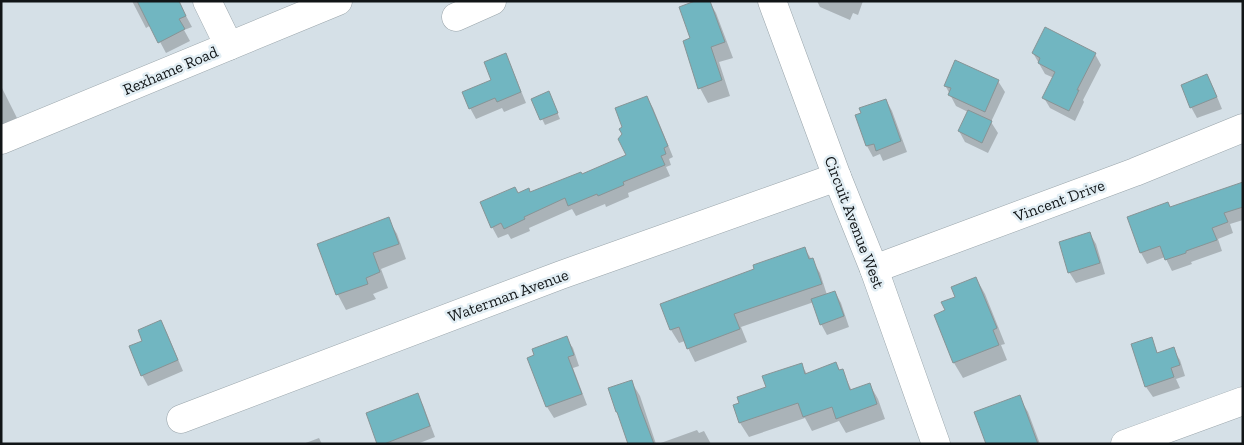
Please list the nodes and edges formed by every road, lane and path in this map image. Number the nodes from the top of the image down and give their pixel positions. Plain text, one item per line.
1 (207, 1) edge
2 (338, 1) edge
3 (492, 1) edge
4 (772, 1) edge
5 (456, 17) dead end
6 (229, 46) junction
7 (1243, 128) edge
8 (1, 140) edge
9 (838, 177) junction
10 (874, 269) junction
11 (1243, 401) edge
12 (181, 419) dead end
13 (936, 444) edge
14 (1125, 444) edge

1 - 6 street
2 - 6 street, Rexhame Road
3 - 5 street
4 - 9 street, Circuit Avenue West
6 - 8 street, Rexhame Road
7 - 10 street, Vincent Drive
9 - 10 street, Circuit Avenue West
9 - 12 street, Waterman Avenue
10 - 13 street, Circuit Avenue West
11 - 14 street

